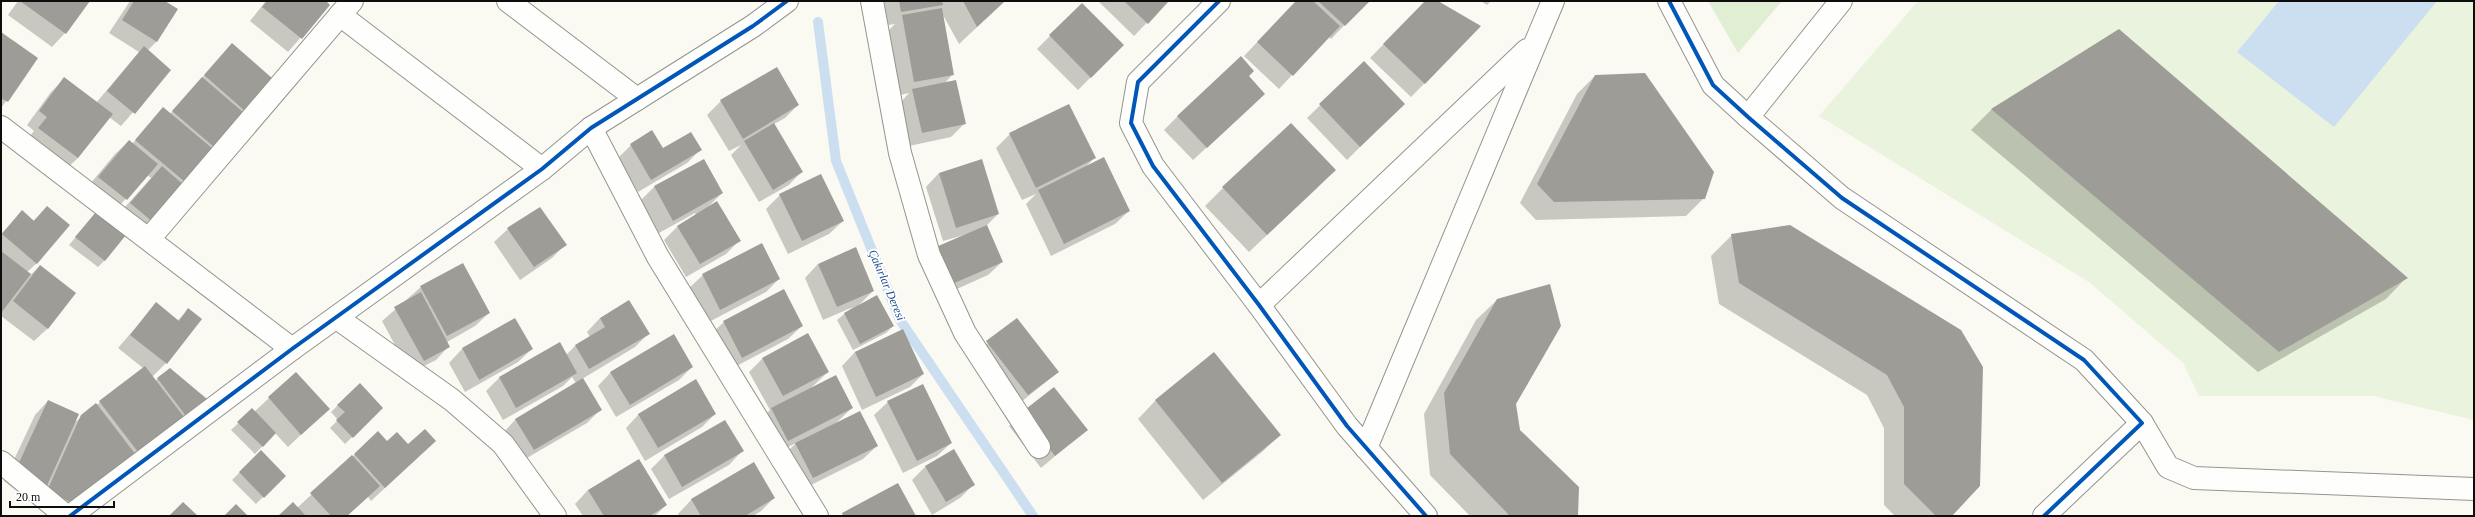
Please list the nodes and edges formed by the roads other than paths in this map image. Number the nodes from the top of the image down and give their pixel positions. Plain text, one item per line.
1 (508, 1) edge
2 (787, 1) edge
3 (872, 1) edge
4 (1219, 1) edge
5 (1553, 1) edge
6 (1669, 1) edge
7 (1841, 1) edge
8 (346, 8) edge
9 (1534, 44) junction
10 (637, 99) junction
11 (1748, 117) junction
12 (1, 127) edge
13 (591, 128) junction
14 (542, 169) junction
15 (149, 239) junction
16 (1259, 305) junction
17 (337, 318) junction
18 (292, 349) junction
19 (2142, 423) junction
20 (1039, 447) dead end
21 (1366, 448) junction
22 (1, 462) edge
23 (2474, 489) edge
24 (66, 516) edge
25 (70, 516) edge
26 (555, 516) edge
27 (817, 516) edge
28 (1426, 516) edge
29 (2044, 516) edge

1 - 10 street
2 - 10 street
3 - 20 street
4 - 16 street
5 - 9 street
6 - 11 street
7 - 11 street
8 - 14 street
8 - 15 street
9 - 16 street
9 - 21 street
10 - 13 street
11 - 19 street
12 - 15 street
13 - 14 street
13 - 27 street
14 - 17 street
15 - 18 street
16 - 21 street
17 - 18 street
17 - 26 street
18 - 25 street
19 - 23 street
19 - 29 street
21 - 28 street
22 - 24 street

